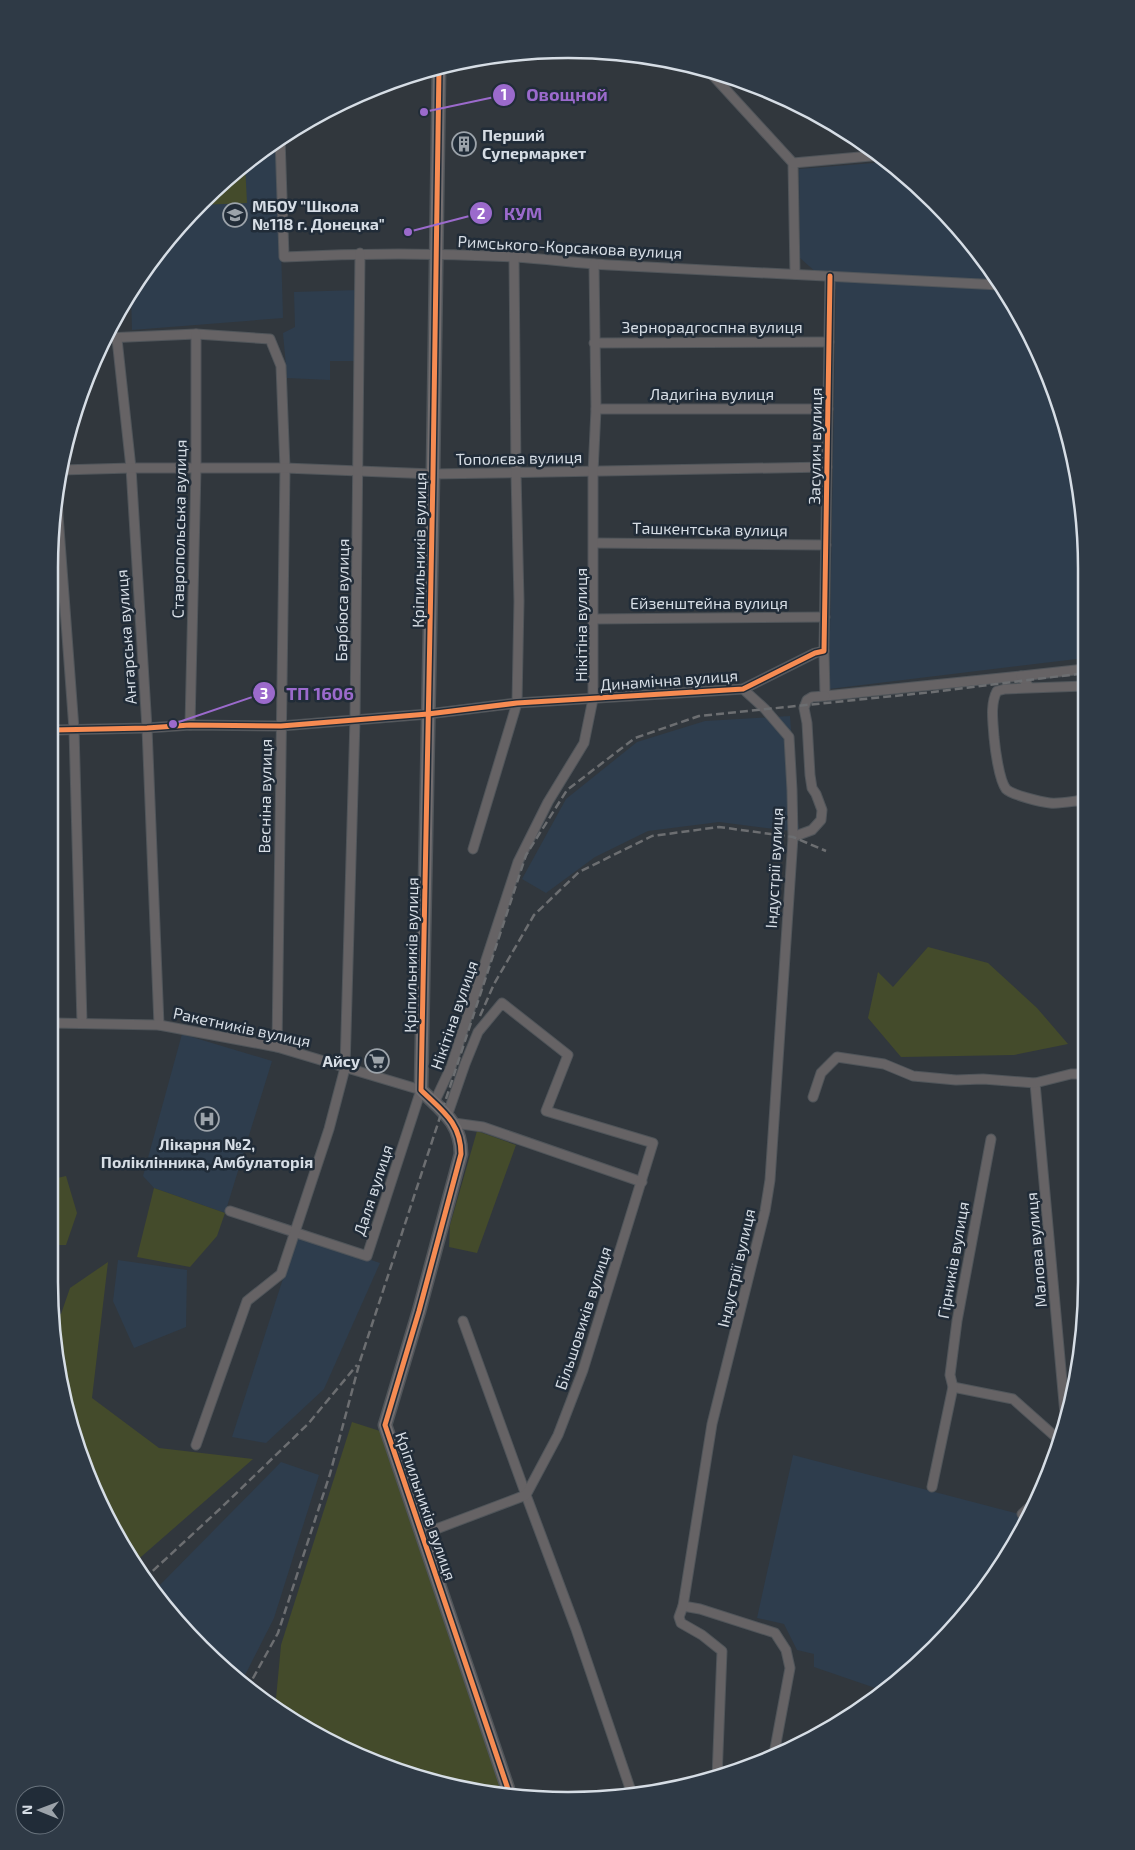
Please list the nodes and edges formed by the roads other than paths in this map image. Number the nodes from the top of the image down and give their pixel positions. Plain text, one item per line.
1 (439, 74) edge
2 (718, 81) edge
3 (280, 146) edge
4 (869, 156) edge
5 (793, 163) junction
6 (360, 253) junction
7 (436, 254) junction
8 (514, 257) junction
9 (594, 264) junction
10 (795, 274) junction
11 (830, 276) junction
12 (992, 285) edge
13 (196, 334) junction
14 (112, 338) edge
15 (117, 338) junction
16 (829, 342) junction
17 (594, 343) junction
18 (596, 410) junction
19 (828, 410) junction
20 (131, 468) junction
21 (196, 468) junction
22 (285, 468) junction
23 (827, 468) junction
24 (67, 470) edge
25 (359, 471) junction
26 (593, 472) junction
27 (516, 473) junction
28 (433, 474) junction
29 (59, 531) edge
30 (594, 543) junction
31 (826, 545) junction
32 (825, 617) junction
33 (593, 619) junction
34 (824, 651) junction
35 (1078, 670) edge
36 (1021, 676) junction
37 (1078, 686) edge
38 (1029, 687) junction
39 (743, 689) junction
40 (825, 696) junction
41 (592, 699) junction
42 (517, 703) junction
43 (428, 714) junction
44 (355, 719) junction
45 (190, 725) junction
46 (281, 726) junction
47 (147, 728) junction
48 (74, 729) junction
49 (58, 730) edge
50 (1078, 801) edge
51 (793, 836) junction
52 (472, 849) dead end
53 (58, 1023) edge
54 (82, 1023) junction
55 (159, 1025) junction
56 (277, 1047) junction
57 (345, 1068) junction
58 (1078, 1074) edge
59 (1035, 1083) junction
60 (420, 1090) junction
61 (813, 1097) dead end
62 (434, 1103) junction
63 (451, 1119) junction
64 (991, 1138) dead end
65 (642, 1182) junction
66 (230, 1210) dead end
67 (296, 1232) junction
68 (462, 1321) dead end
69 (953, 1387) junction
70 (1064, 1399) edge
71 (1053, 1435) edge
72 (196, 1445) dead end
73 (932, 1487) dead end
74 (526, 1495) junction
75 (423, 1534) junction
76 (683, 1606) junction
77 (775, 1748) edge
78 (717, 1769) edge
79 (630, 1788) edge
80 (508, 1789) edge

1 - 7 street, Кріпильників вулиця
2 - 5 street
3 - 6 street, Римського-Корсакова вулиця
4 - 5 street
5 - 10 street
6 - 7 street, Римського-Корсакова вулиця
6 - 25 street, Барбюса вулиця
7 - 8 street, Римського-Корсакова вулиця
7 - 28 street, Кріпильників вулиця
8 - 9 street, Римського-Корсакова вулиця
8 - 27 street
9 - 10 street, Римського-Корсакова вулиця
9 - 17 street, Нікітіна вулиця
10 - 11 street, Римського-Корсакова вулиця
11 - 12 street, Римського-Корсакова вулиця
11 - 16 street, Засулич вулиця
13 - 15 street
13 - 21 street, Ставропольська вулиця
13 - 22 street, Весніна вулиця
14 - 15 street
15 - 20 street, Ангарська вулиця
16 - 17 street, Зернорадгоспна вулиця
16 - 19 street, Засулич вулиця
17 - 18 street, Нікітіна вулиця
18 - 19 street, Ладигіна вулиця
18 - 26 street, Нікітіна вулиця
19 - 23 street, Засулич вулиця
20 - 21 street, Тополєва вулиця
20 - 24 street, Тополєва вулиця
20 - 47 street, Ангарська вулиця
21 - 22 street, Тополєва вулиця
21 - 45 street, Ставропольська вулиця
22 - 25 street, Тополєва вулиця
22 - 46 street, Весніна вулиця
23 - 26 street, Тополєва вулиця
23 - 31 street, Засулич вулиця
25 - 28 street, Тополєва вулиця
25 - 44 street, Барбюса вулиця
26 - 27 street, Тополєва вулиця
26 - 30 street, Нікітіна вулиця
27 - 28 street, Тополєва вулиця
27 - 42 street
28 - 43 street, Кріпильників вулиця
29 - 48 street
30 - 31 street, Ташкентська вулиця
30 - 33 street, Нікітіна вулиця
31 - 32 street, Засулич вулиця
32 - 33 street, Ейзенштейна вулиця
32 - 34 street
33 - 41 street, Нікітіна вулиця
34 - 39 street, Динамічна вулиця
34 - 40 street
35 - 36 street
36 - 38 street
36 - 40 street
37 - 38 street
38 - 50 street
39 - 41 street, Динамічна вулиця
39 - 51 street, Індустрії вулиця
40 - 51 street
41 - 42 street, Динамічна вулиця
41 - 62 street, Нікітіна вулиця
42 - 43 street, Динамічна вулиця
42 - 52 street
43 - 44 street, Динамічна вулиця
43 - 60 street, Кріпильників вулиця
44 - 46 street, Динамічна вулиця
44 - 57 street, Барбюса вулиця
45 - 46 street, Динамічна вулиця
45 - 47 street, Динамічна вулиця
46 - 56 street, Весніна вулиця
47 - 48 street, Динамічна вулиця
47 - 55 street, Ангарська вулиця
48 - 49 street, Динамічна вулиця
48 - 54 street
51 - 76 street, Індустрії вулиця
53 - 54 street, Ракетників вулиця
54 - 55 street, Ракетників вулиця
55 - 56 street, Ракетників вулиця
56 - 57 street, Ракетників вулиця
57 - 60 street, Ракетників вулиця
57 - 67 street
58 - 59 street
59 - 61 street
59 - 70 street, Малова вулиця
60 - 62 street, Кріпильників вулиця
60 - 67 street, Даля вулиця
62 - 63 street, Кріпильників вулиця
63 - 65 street
63 - 65 street, Більшовиків вулиця
63 - 75 street, Кріпильників вулиця
64 - 69 street, Гірників вулиця
65 - 74 street, Більшовиків вулиця
66 - 67 street, Даля вулиця
67 - 72 street
68 - 74 street
69 - 71 street
69 - 73 street, Гірників вулиця
74 - 75 street
74 - 79 street
75 - 80 street, Кріпильників вулиця
76 - 77 street
76 - 78 street, Індустрії вулиця

